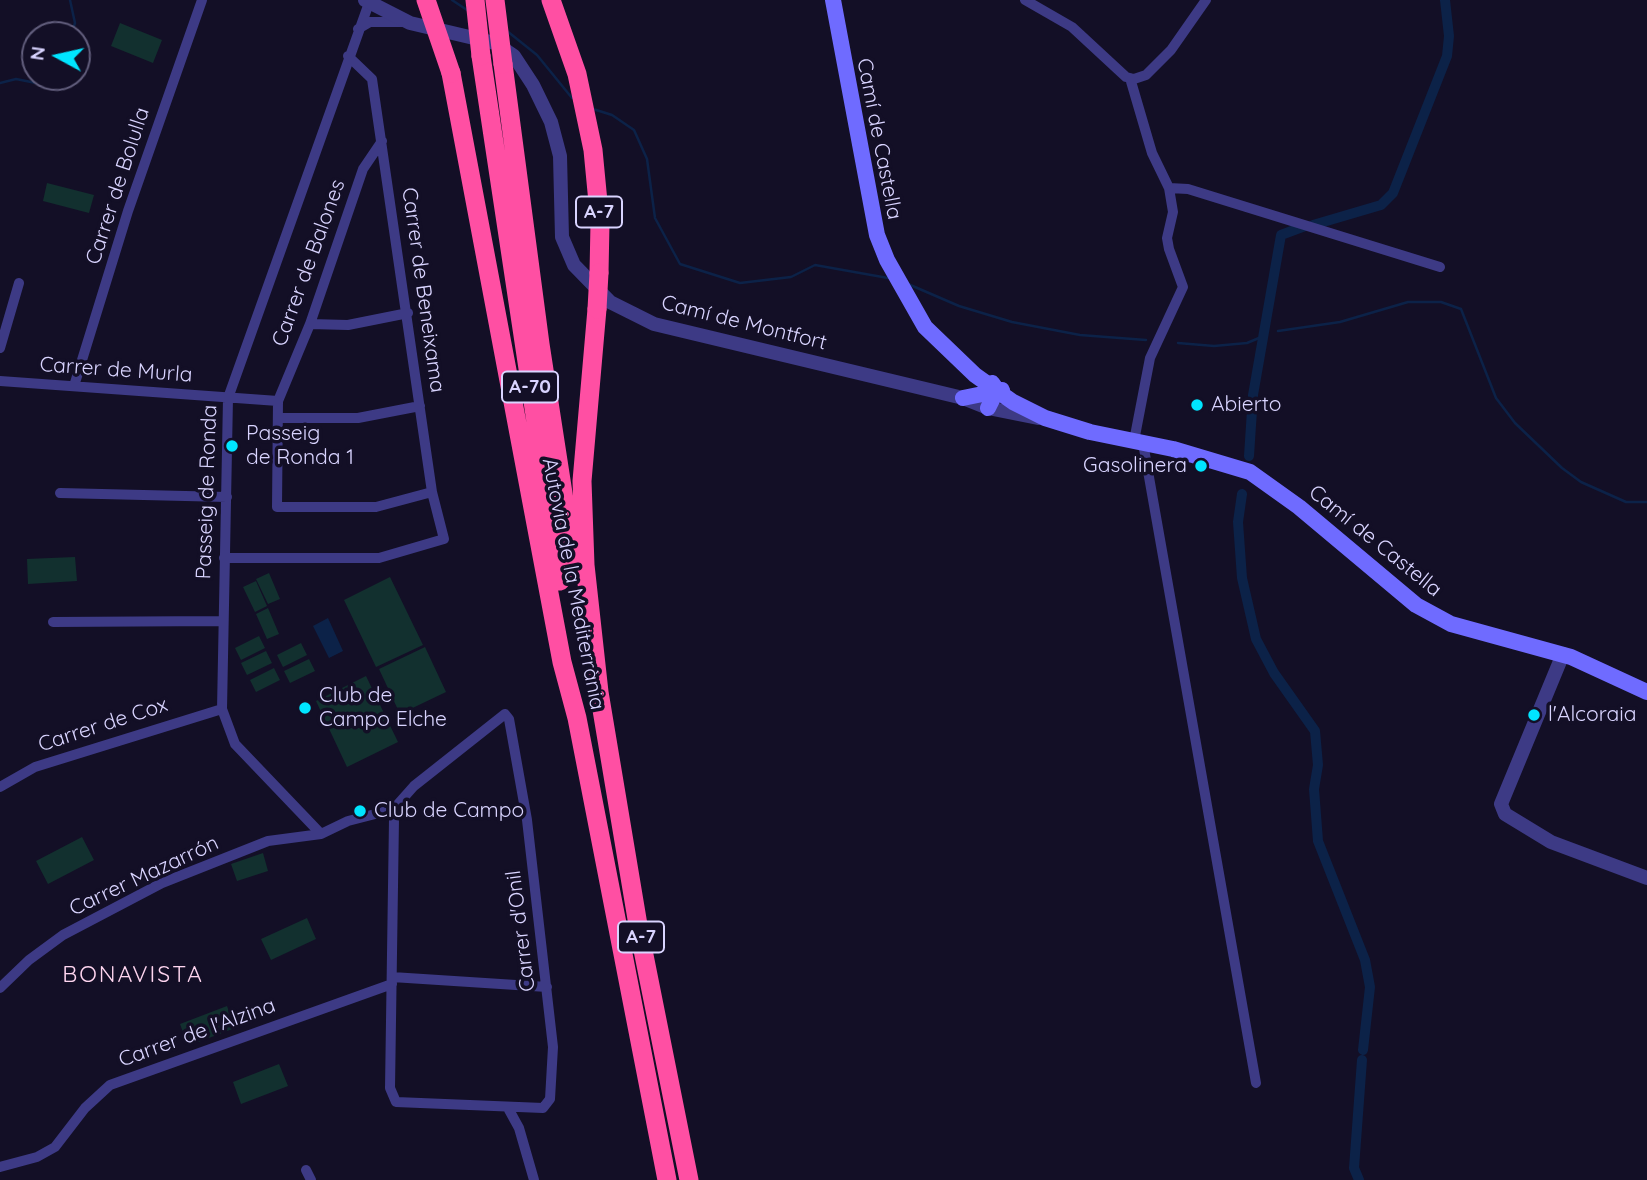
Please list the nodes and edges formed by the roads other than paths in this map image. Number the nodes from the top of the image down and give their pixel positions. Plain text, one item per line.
1 (202, 0) edge
2 (426, 0) edge
3 (475, 0) edge
4 (495, 0) edge
5 (551, 0) edge
6 (833, 0) edge
7 (1025, 0) edge
8 (1206, 0) edge
9 (367, 1) edge
10 (410, 23) junction
11 (358, 29) junction
12 (348, 55) junction
13 (1130, 78) junction
14 (383, 142) junction
15 (1169, 188) junction
16 (1440, 267) dead end
17 (19, 283) dead end
18 (408, 313) junction
19 (920, 317) junction
20 (310, 324) junction
21 (0, 348) edge
22 (960, 352) junction
23 (975, 375) junction
24 (0, 381) edge
25 (74, 386) junction
26 (997, 390) junction
27 (228, 398) junction
28 (963, 398) junction
29 (278, 401) junction
30 (420, 406) junction
31 (988, 408) junction
32 (1050, 415) junction
33 (279, 418) junction
34 (1132, 440) junction
35 (432, 492) junction
36 (60, 493) dead end
37 (226, 496) junction
38 (225, 558) junction
39 (221, 621) junction
40 (53, 622) dead end
41 (1563, 654) junction
42 (600, 692) junction
43 (1647, 692) edge
44 (222, 709) junction
45 (577, 718) junction
46 (0, 787) edge
47 (398, 804) junction
48 (383, 812) junction
49 (394, 819) junction
50 (321, 834) junction
51 (1647, 878) edge
52 (392, 981) junction
53 (547, 987) junction
54 (0, 988) edge
55 (1256, 1083) dead end
56 (508, 1108) junction
57 (0, 1167) edge
58 (534, 1180) edge
59 (667, 1180) edge
60 (689, 1180) edge

1 - 25 street, Carrer de Bolulla
2 - 45 highway, Autovia de la Mediterrània / A-7, bridge
3 - 45 highway, A-70, bridge
4 - 42 highway, A-70, bridge
5 - 42 highway, Autovia de la Mediterrània / A-7, bridge
6 - 19 main road, Camí de Castella
7 - 13 street
8 - 13 street
9 - 10 street, Camí de Montfort
9 - 11 street, Passeig de Ronda
10 - 11 street
10 - 28 street, Camí de Montfort
11 - 12 street, Passeig de Ronda
12 - 14 street, Carrer de Beneixama
12 - 27 street, Passeig de Ronda
13 - 15 street
14 - 18 street, Carrer de Beneixama
14 - 20 street, Carrer de Balones
15 - 16 street
15 - 34 street
17 - 21 street
18 - 20 street
18 - 30 street, Carrer de Beneixama
19 - 22 main road, Camí de Castella
19 - 23 main road, Camí de Castella
20 - 29 street, Carrer de Balones
22 - 26 main road
22 - 32 main road, Camí de Castella
23 - 26 main road, Camí de Castella
23 - 28 street
24 - 25 street, Carrer de Murla
25 - 27 street, Carrer de Murla
26 - 28 main road
26 - 31 main road
26 - 32 main road, Camí de Castella
27 - 29 street
27 - 37 street, Passeig de Ronda
28 - 31 street, Camí de Montfort
29 - 33 street, Carrer de Balones
30 - 33 street
30 - 35 street, Carrer de Beneixama
31 - 32 street, Camí de Montfort
32 - 34 main road, Camí de Castella
33 - 35 street, Carrer de Balones
34 - 41 main road, Camí de Castella
34 - 55 street
35 - 38 street, Carrer de Beneixama
36 - 37 street
37 - 38 street, Passeig de Ronda
38 - 39 street, Passeig de Ronda
39 - 40 street
39 - 44 street, Passeig de Ronda
41 - 43 main road, Camí de Castella
41 - 51 street
42 - 60 highway, Autovia de la Mediterrània / A-7
44 - 46 street, Carrer de Cox
44 - 50 street, Passeig de Ronda
45 - 59 highway, Autovia de la Mediterrània / A-7
47 - 48 street
47 - 49 street
47 - 53 street, Carrer d'Onil
48 - 49 street
48 - 50 street
49 - 52 street
50 - 54 street, Carrer Mazarrón
52 - 53 street, Carrer de l'Alzina
52 - 56 street
52 - 57 street, Carrer de l'Alzina
53 - 56 street, Carrer d'Onil
56 - 58 street

